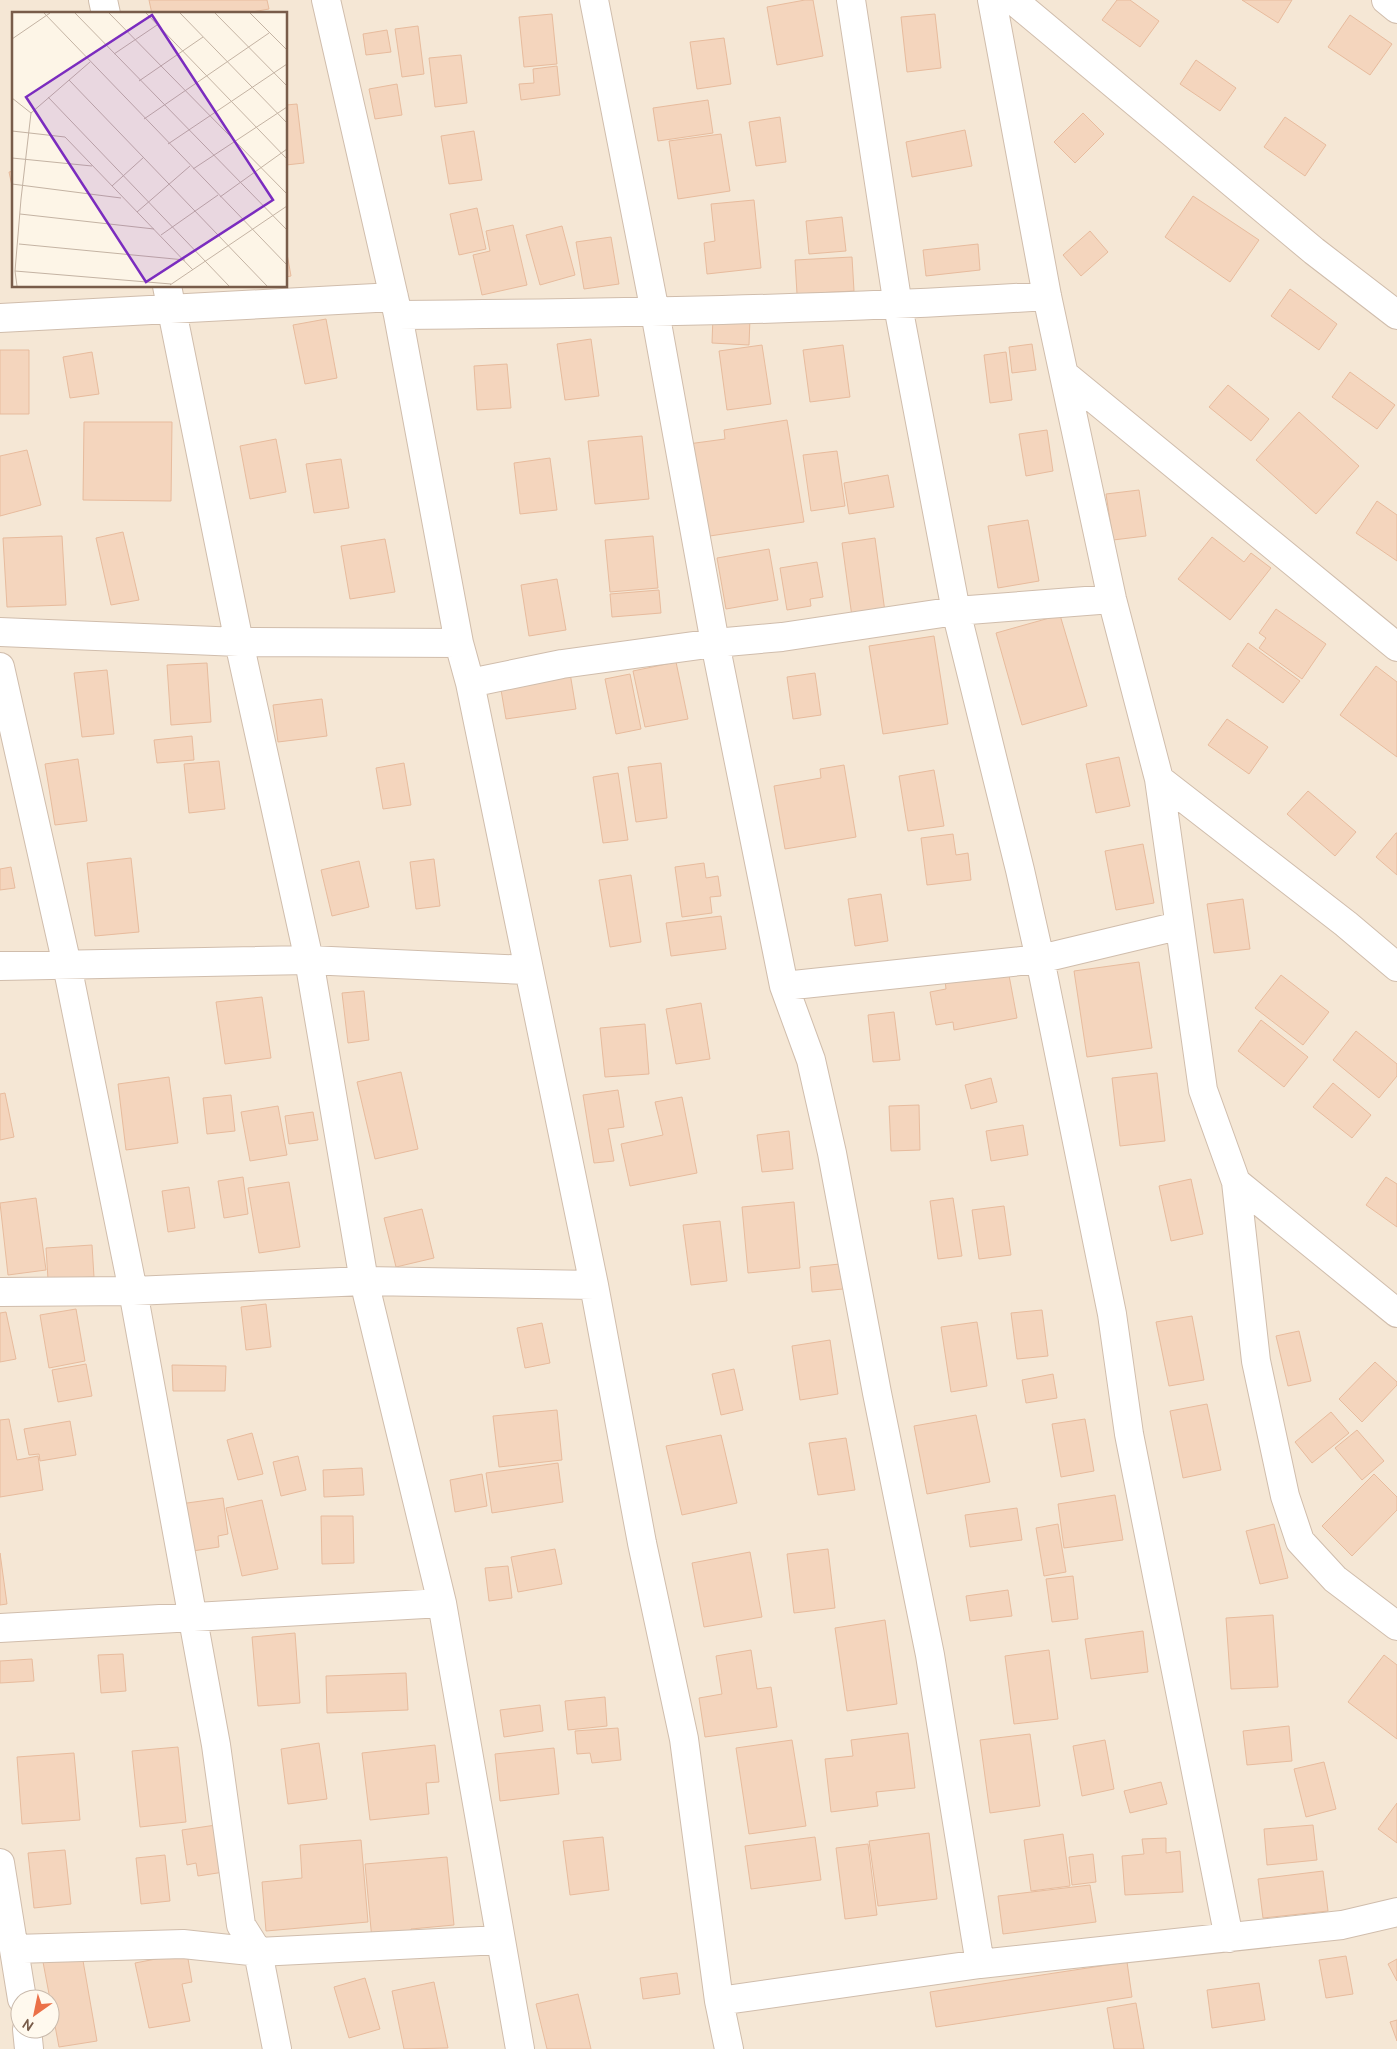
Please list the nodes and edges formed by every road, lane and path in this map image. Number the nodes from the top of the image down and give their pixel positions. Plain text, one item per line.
1 (326, 0) edge
2 (594, 0) edge
3 (851, 0) edge
4 (992, 0) edge
5 (1013, 0) edge
6 (1386, 0) edge
7 (1397, 9) edge
8 (169, 296) edge
9 (1047, 296) junction
10 (396, 306) junction
11 (898, 306) junction
12 (655, 312) junction
13 (1397, 316) edge
14 (0, 318) edge
15 (1064, 375) junction
16 (1112, 598) junction
17 (956, 611) junction
18 (0, 632) edge
19 (239, 642) junction
20 (459, 643) junction
21 (715, 643) junction
22 (1397, 647) edge
23 (0, 667) edge
24 (470, 683) junction
25 (1159, 780) junction
26 (1178, 926) junction
27 (1040, 959) junction
28 (309, 960) junction
29 (67, 965) junction
30 (0, 966) edge
31 (1397, 967) edge
32 (528, 970) junction
33 (784, 986) junction
34 (1236, 1182) junction
35 (364, 1281) junction
36 (594, 1285) junction
37 (133, 1290) junction
38 (0, 1292) edge
39 (1397, 1313) edge
40 (442, 1602) junction
41 (193, 1616) junction
42 (1397, 1626) edge
43 (0, 1628) edge
44 (0, 1863) edge
45 (1397, 1912) edge
46 (1229, 1938) junction
47 (500, 1940) junction
48 (15, 1949) junction
49 (258, 1952) junction
50 (980, 1964) junction
51 (21, 1989) edge
52 (719, 2002) junction
53 (277, 2049) edge
54 (520, 2049) edge
55 (729, 2049) edge

1 - 10 street
2 - 12 street
3 - 11 street
4 - 9 street
5 - 13 street
6 - 7 street
8 - 10 street
8 - 14 street
8 - 19 street
9 - 11 street
9 - 15 street
10 - 12 street
10 - 20 street
11 - 12 street
11 - 17 street
12 - 21 street
15 - 16 street
15 - 22 street
16 - 17 street
16 - 25 street
17 - 21 street
17 - 27 street
18 - 19 street
19 - 20 street
19 - 28 street
20 - 24 street
21 - 24 street
21 - 33 street
23 - 29 street
24 - 32 street
25 - 26 street
25 - 31 street
26 - 27 street
26 - 34 street
27 - 33 street
27 - 46 street
28 - 29 street
28 - 32 street
28 - 35 street
29 - 30 street
29 - 37 street
32 - 36 street
33 - 50 street
34 - 39 street
34 - 42 street
35 - 36 street
35 - 37 street
35 - 40 street
36 - 52 street
37 - 38 street
37 - 41 street
40 - 41 street
40 - 47 street
41 - 43 street
41 - 49 street
44 - 48 street
45 - 46 street
46 - 50 street
47 - 49 street
47 - 54 street
48 - 49 street
48 - 51 street
49 - 53 street
50 - 52 street
52 - 55 street

